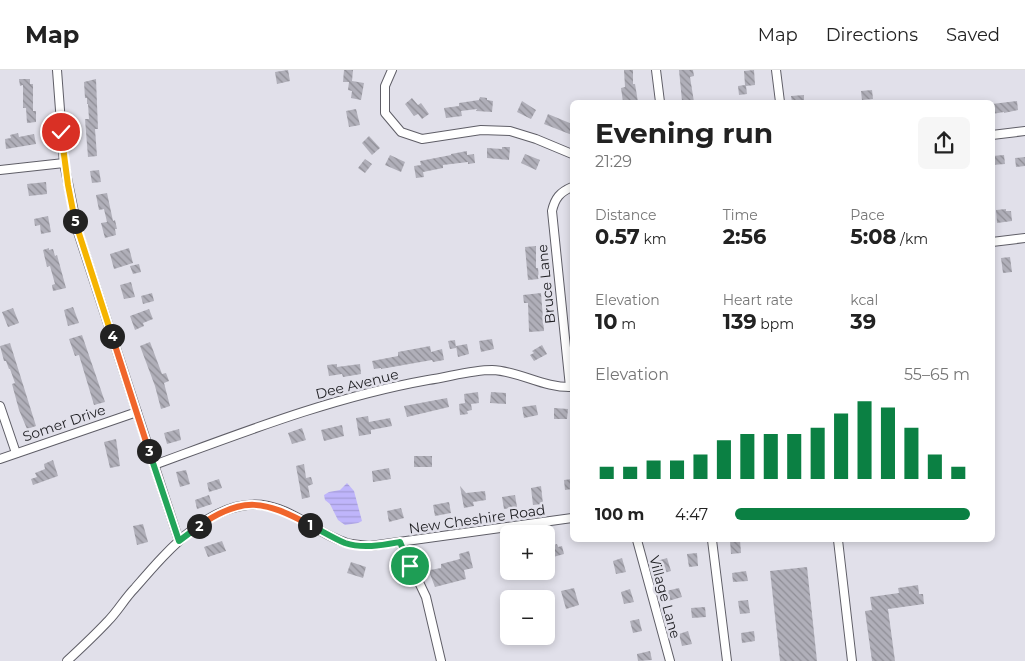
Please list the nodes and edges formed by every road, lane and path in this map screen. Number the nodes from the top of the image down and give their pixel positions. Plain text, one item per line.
1 (57, 70) edge
2 (392, 70) edge
3 (656, 70) edge
4 (776, 70) edge
5 (660, 100) edge
6 (780, 100) edge
7 (1025, 131) edge
8 (995, 135) edge
9 (570, 153) edge
10 (64, 163) junction
11 (0, 170) edge
12 (570, 188) edge
13 (1025, 238) edge
14 (995, 242) edge
15 (570, 378) edge
16 (570, 387) edge
17 (0, 406) edge
18 (137, 412) junction
19 (16, 453) junction
20 (0, 459) edge
21 (154, 465) junction
22 (570, 518) edge
23 (179, 541) junction
24 (400, 542) junction
25 (638, 542) edge
26 (712, 542) edge
27 (838, 542) edge
28 (67, 661) edge
29 (441, 661) edge
30 (670, 661) edge
31 (727, 661) edge
32 (852, 661) edge

1 - 10 street
2 - 9 street
3 - 5 street
4 - 6 street
7 - 8 street
10 - 11 street
10 - 18 street
12 - 15 street, Bruce Lane
13 - 14 street
16 - 21 street, Dee Avenue
17 - 19 street
18 - 19 street, Somer Drive
18 - 21 street
19 - 20 street, Somer Drive
21 - 23 street
22 - 24 street, New Cheshire Road
23 - 24 street, New Cheshire Road
23 - 28 street, New Cheshire Road
24 - 29 street
25 - 30 street, Village Lane
26 - 31 street
27 - 32 street

